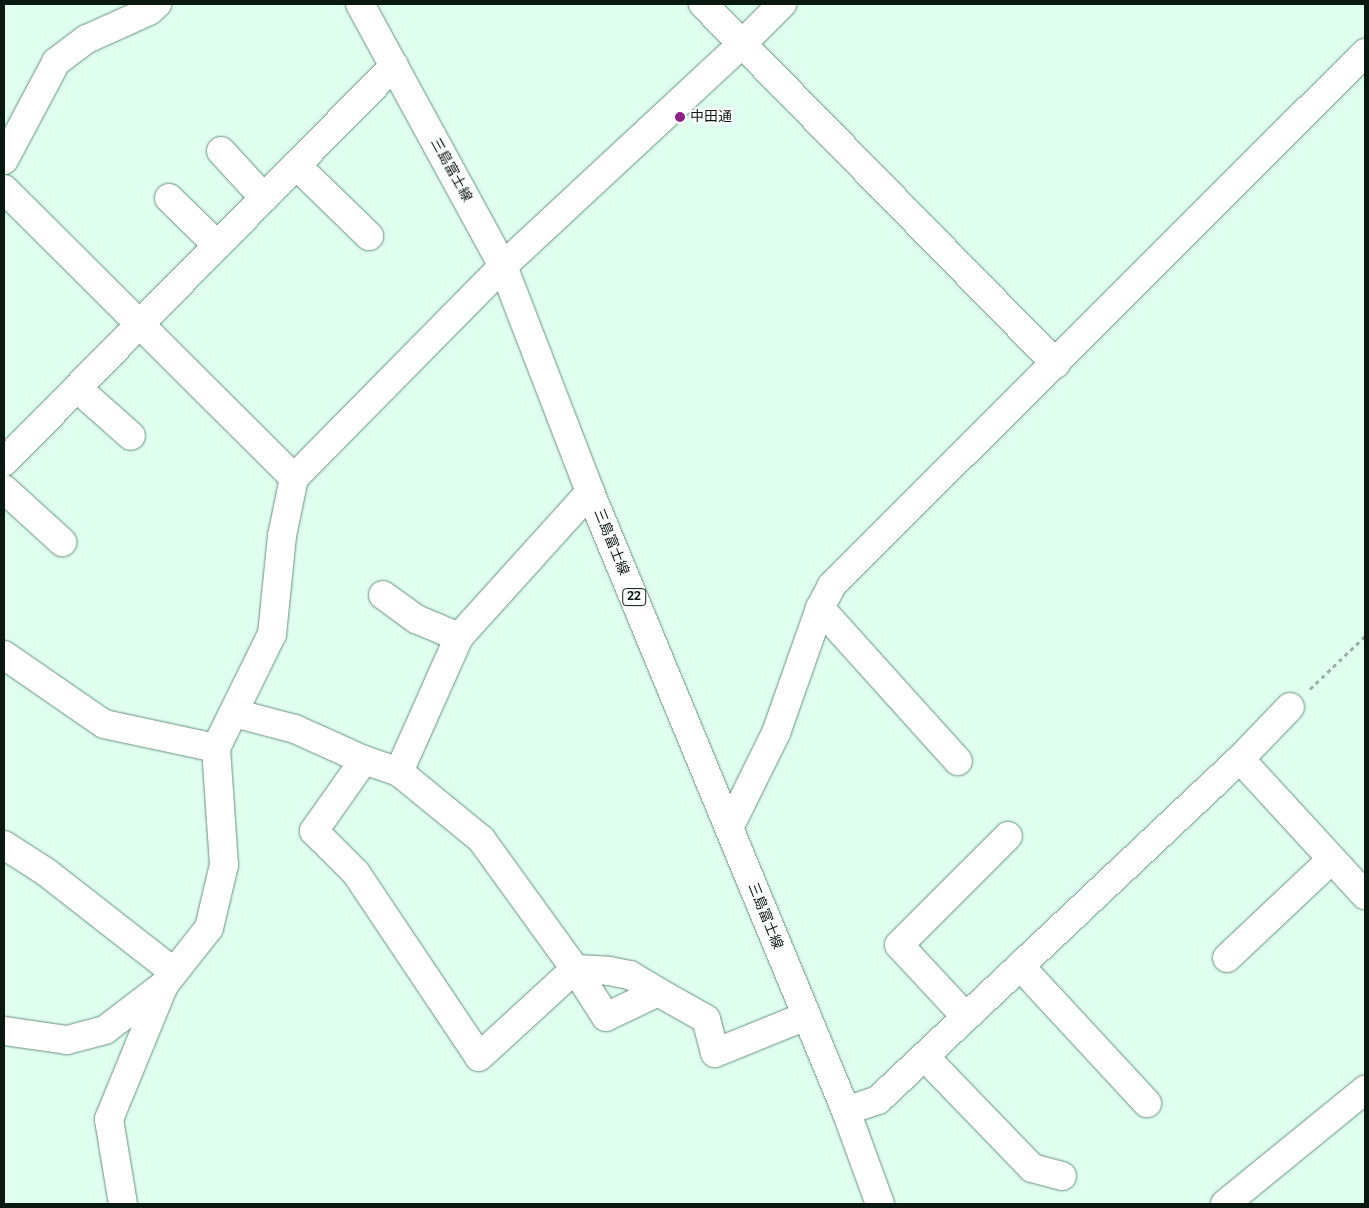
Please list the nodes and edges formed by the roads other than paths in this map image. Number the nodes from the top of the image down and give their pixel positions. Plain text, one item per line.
1 (157, 4) edge
2 (360, 4) edge
3 (703, 4) edge
4 (782, 4) edge
5 (742, 44) junction
6 (1365, 53) edge
7 (394, 66) junction
8 (221, 151) dead end
9 (4, 160) edge
10 (296, 165) junction
11 (4, 189) edge
12 (170, 198) dead end
13 (264, 198) junction
14 (370, 236) dead end
15 (217, 246) junction
16 (503, 266) junction
17 (140, 324) junction
18 (1056, 364) junction
19 (77, 388) junction
20 (131, 436) dead end
21 (4, 462) edge
22 (294, 478) junction
23 (4, 489) edge
24 (590, 492) junction
25 (62, 542) dead end
26 (383, 595) dead end
27 (820, 608) junction
28 (459, 637) junction
29 (4, 656) edge
30 (1290, 708) road end
31 (234, 713) junction
32 (216, 748) junction
33 (1240, 759) junction
34 (364, 760) junction
35 (958, 761) dead end
36 (398, 772) junction
37 (729, 828) junction
38 (1008, 836) dead end
39 (4, 845) edge
40 (1332, 859) junction
41 (1365, 896) edge
42 (1227, 958) dead end
43 (1020, 966) junction
44 (575, 969) junction
45 (169, 979) junction
46 (658, 992) junction
47 (806, 1016) junction
48 (966, 1017) junction
49 (4, 1031) edge
50 (924, 1056) junction
51 (1365, 1090) edge
52 (1147, 1103) dead end
53 (846, 1111) junction
54 (1062, 1176) dead end
55 (123, 1204) edge
56 (880, 1204) edge
57 (1225, 1204) edge

1 - 9 street
2 - 7 street, 三島富士線 / 22
3 - 5 street
4 - 5 street
5 - 16 street
5 - 18 street
6 - 18 street
7 - 10 street
7 - 16 street, 三島富士線 / 22
8 - 13 street
10 - 13 street
10 - 14 street
11 - 17 street
12 - 15 street
13 - 15 street
15 - 17 street
16 - 22 street
16 - 24 street, 三島富士線 / 22
17 - 19 street
17 - 22 street
18 - 27 street
19 - 20 street
19 - 21 street
22 - 31 street
23 - 25 street
24 - 28 street
24 - 37 street, 三島富士線 / 22
26 - 28 street
27 - 35 street
27 - 37 street
28 - 36 street
29 - 32 street
30 - 33 street
31 - 32 street
31 - 34 street
32 - 45 street
33 - 40 street
33 - 43 street
34 - 36 street
34 - 44 street
36 - 44 street
37 - 47 street, 三島富士線 / 22
38 - 48 street
39 - 45 street
40 - 41 street
40 - 42 street
43 - 48 street
43 - 52 street
44 - 46 street
44 - 46 street
45 - 49 street
45 - 55 street
46 - 47 street
47 - 53 street, 三島富士線 / 22
48 - 50 street
50 - 53 street
50 - 54 street
51 - 57 street
53 - 56 street, 三島富士線 / 22

